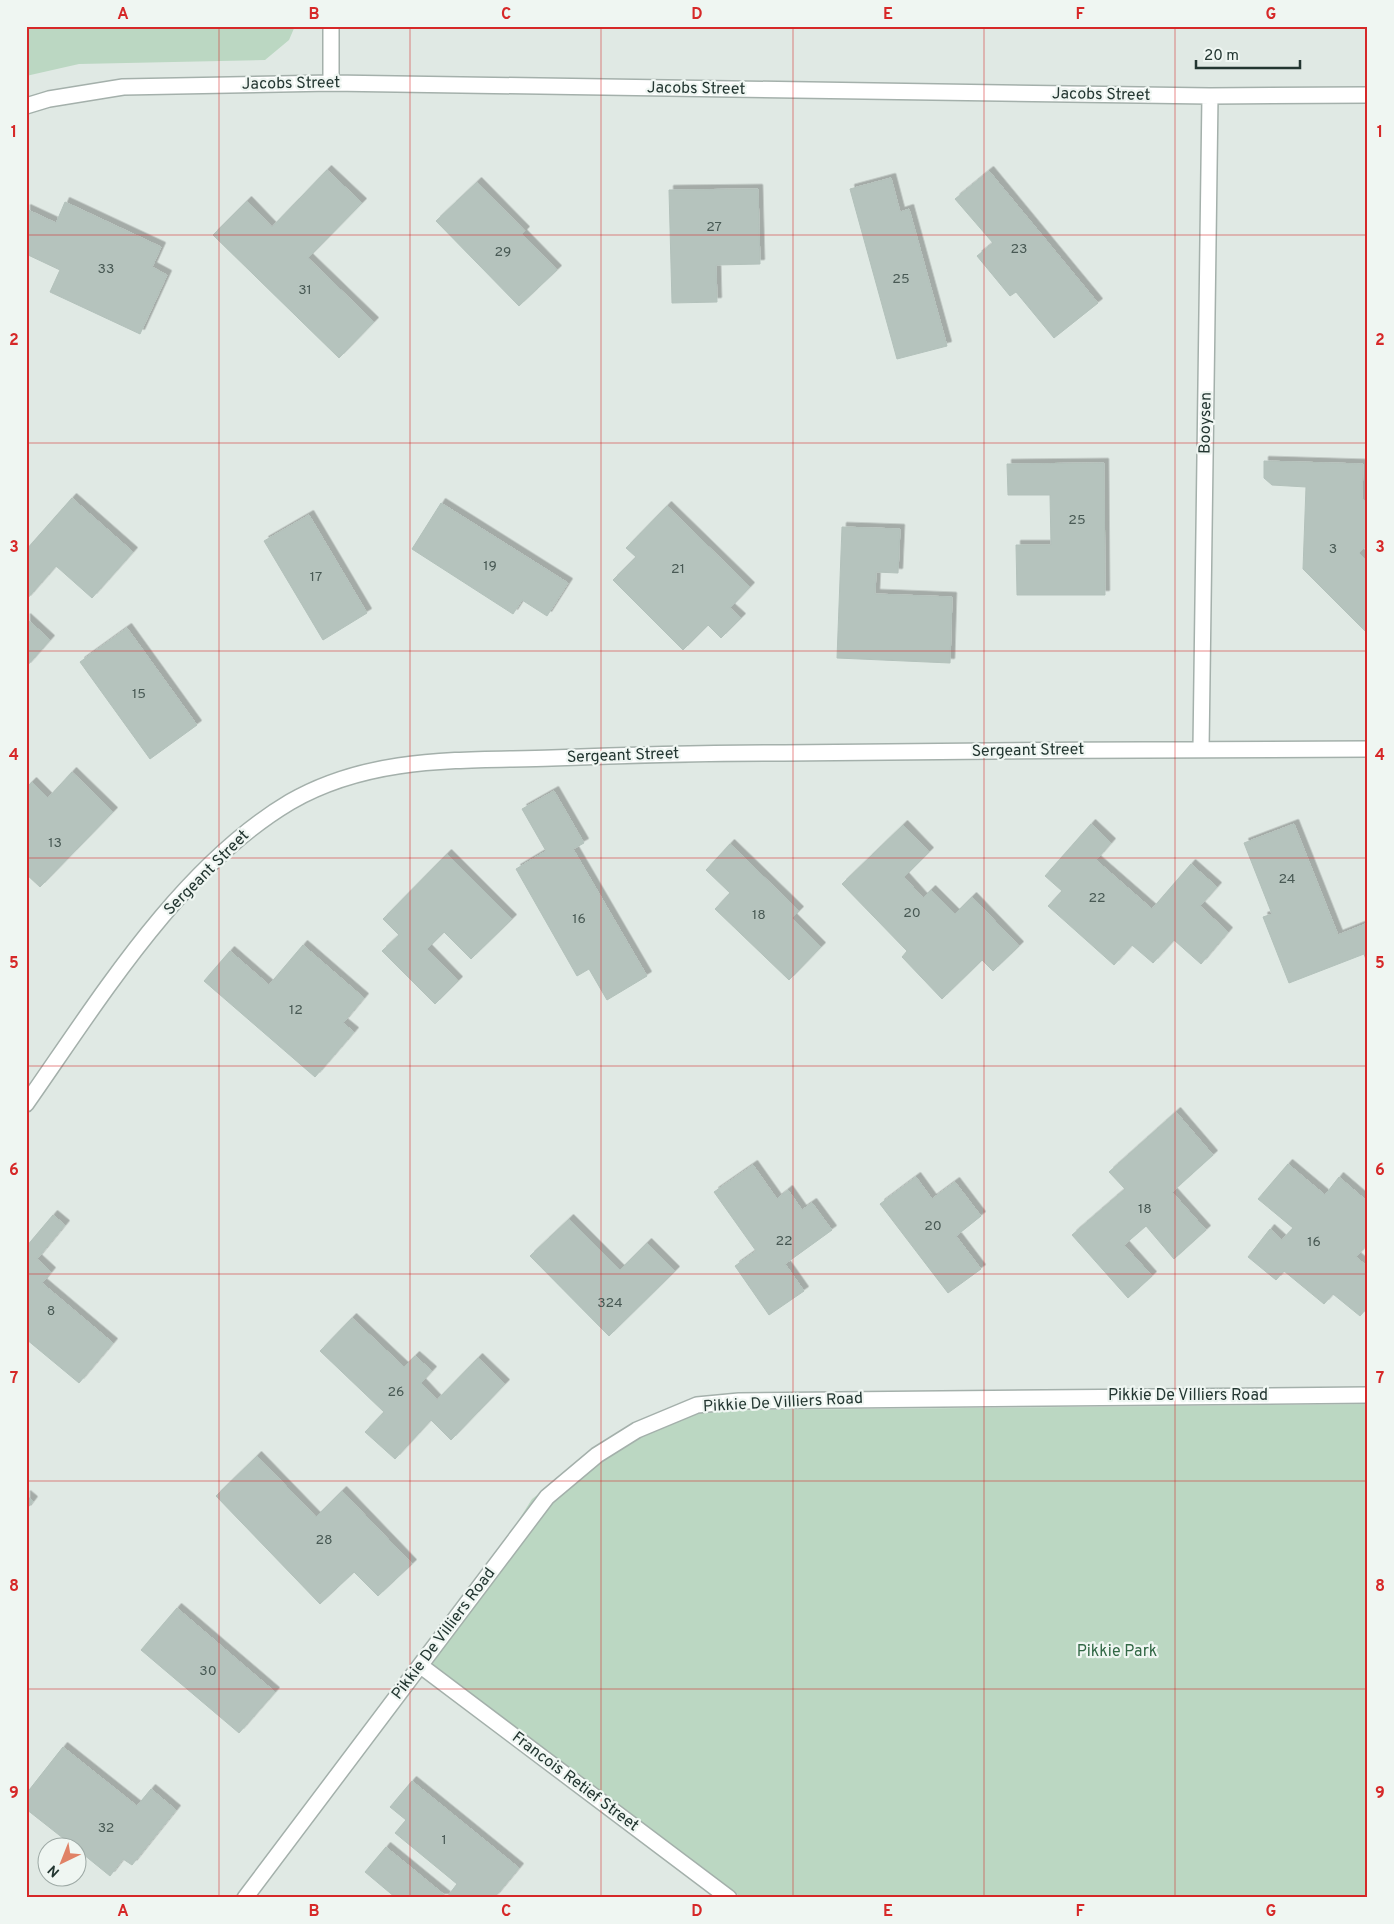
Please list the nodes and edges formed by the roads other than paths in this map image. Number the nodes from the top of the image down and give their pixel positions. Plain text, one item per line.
1 (331, 26) edge
2 (331, 83) junction
3 (1368, 95) edge
4 (1210, 96) junction
5 (26, 106) edge
6 (1201, 749) junction
7 (1368, 749) edge
8 (26, 1104) edge
9 (1368, 1395) edge
10 (421, 1666) junction
11 (245, 1898) edge
12 (729, 1898) edge

1 - 2 street
2 - 4 street, Jacobs Street
2 - 5 street, Jacobs Street
3 - 4 street, Jacobs Street
4 - 6 street, Booysen
6 - 7 street, Sergeant Street
6 - 8 street, Sergeant Street
9 - 10 street, Pikkie De Villiers Road
10 - 11 street, Pikkie De Villiers Road
10 - 12 street, Francois Retief Street

